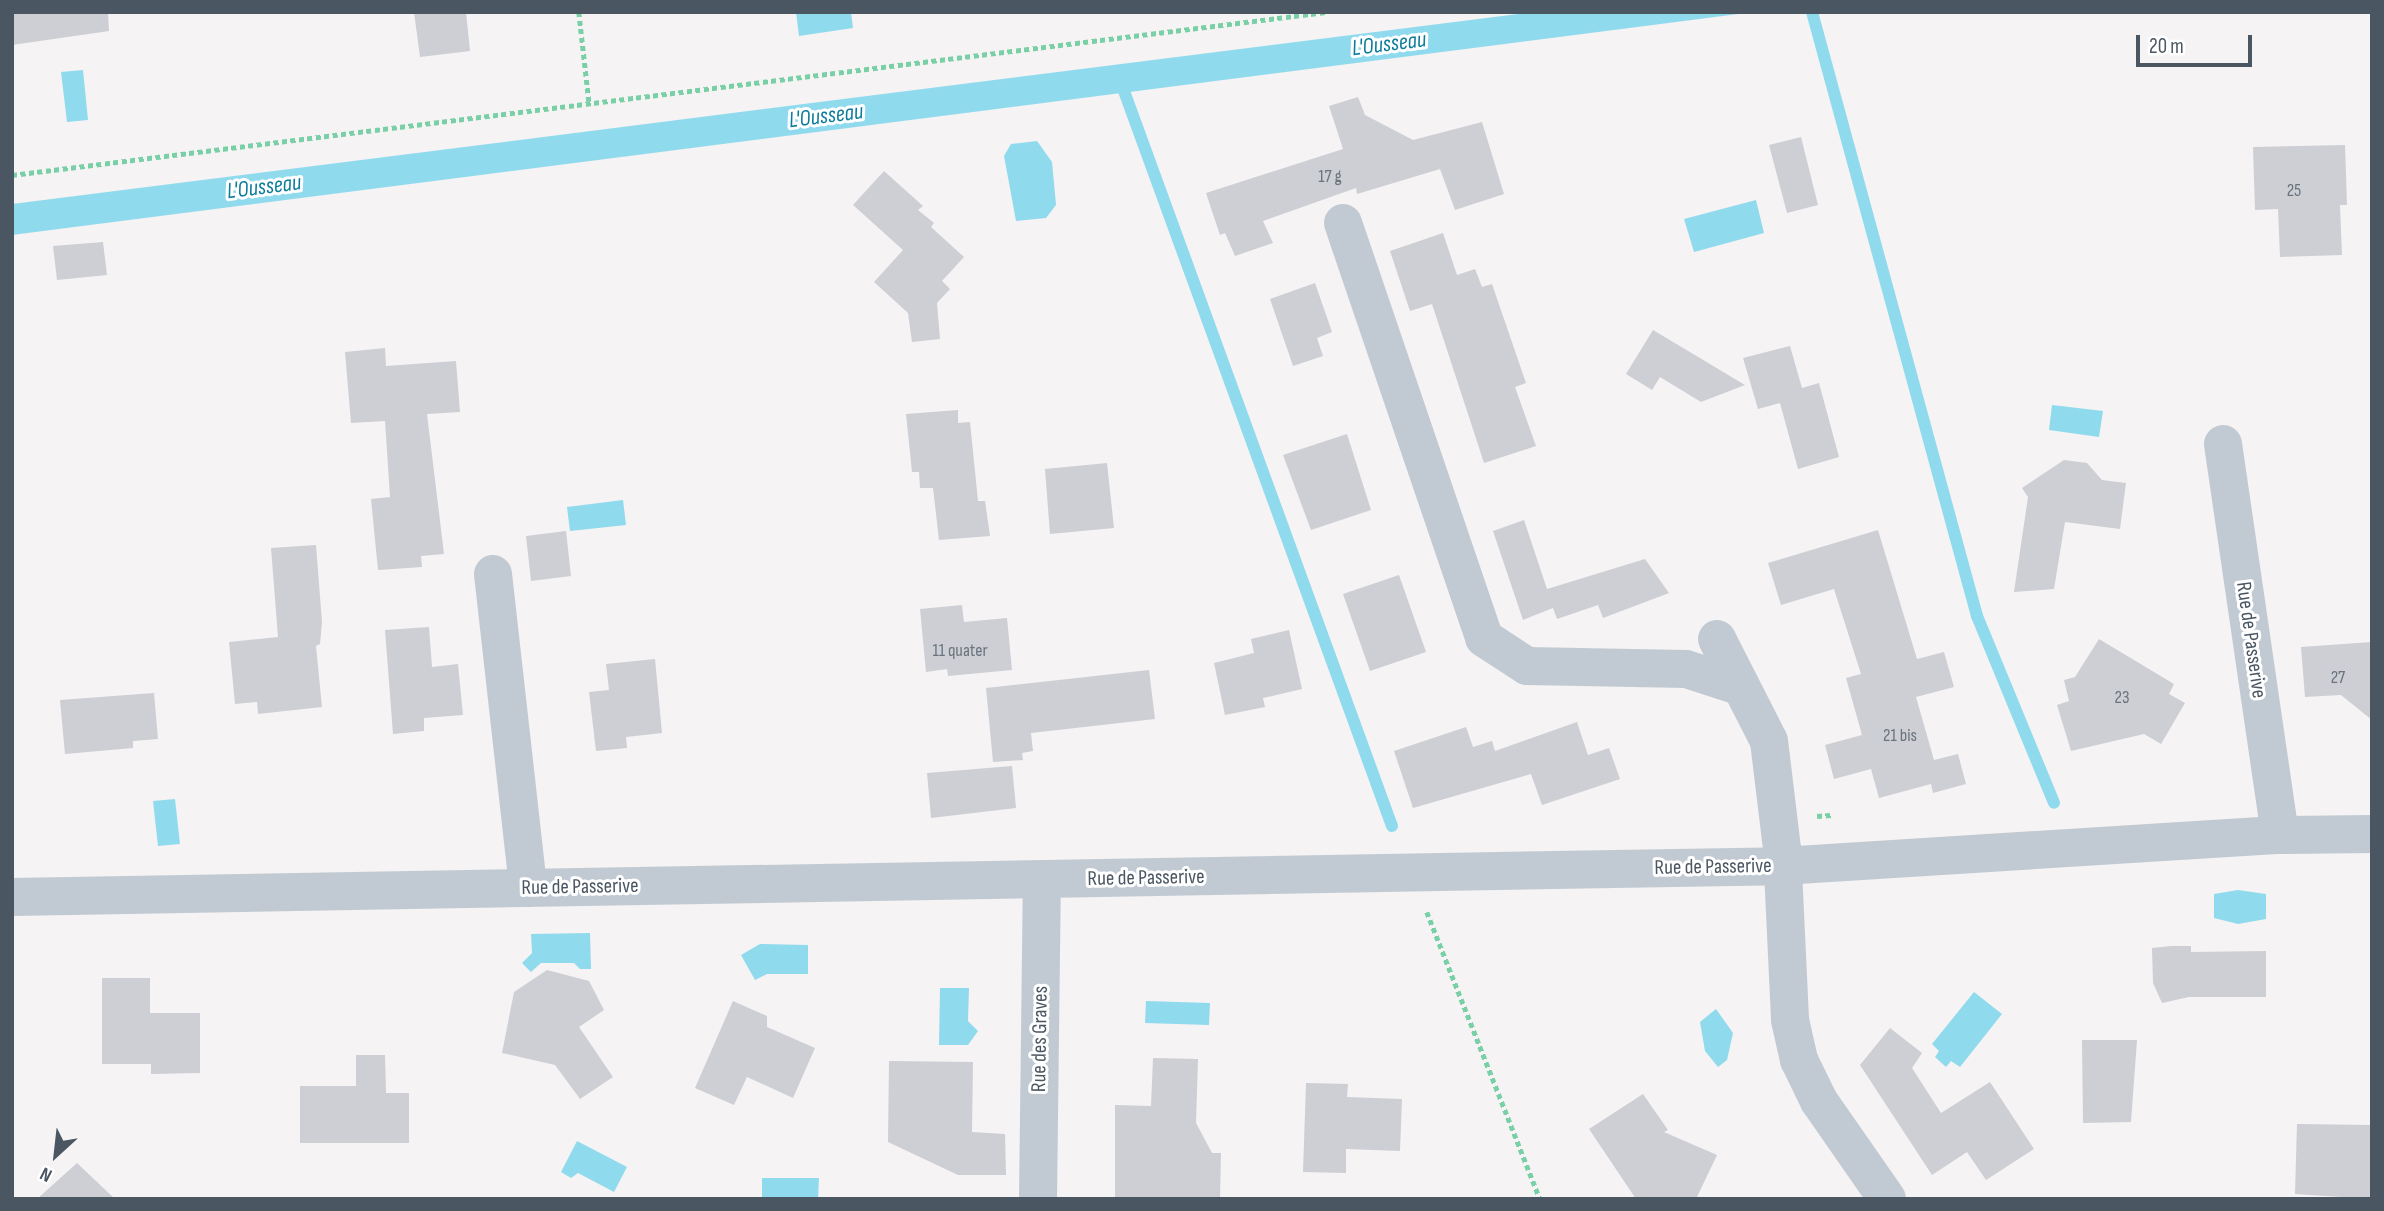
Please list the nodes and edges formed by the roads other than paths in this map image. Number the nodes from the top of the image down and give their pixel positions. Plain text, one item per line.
1 (1343, 223) dead end
2 (2223, 444) dead end
3 (493, 574) dead end
4 (1717, 639) dead end
5 (1739, 686) junction
6 (2372, 834) edge
7 (2280, 835) junction
8 (1782, 866) junction
9 (1042, 880) junction
10 (528, 888) junction
11 (12, 897) edge
12 (1038, 1199) edge
13 (1887, 1199) edge

1 - 5 street
2 - 7 street, Rue de Passerive
3 - 10 street
4 - 5 street
5 - 8 street
6 - 7 street, Rue de Passerive
7 - 8 street, Rue de Passerive
8 - 9 street, Rue de Passerive
8 - 13 street
9 - 10 street, Rue de Passerive
9 - 12 street, Rue des Graves
10 - 11 street, Rue de Passerive

